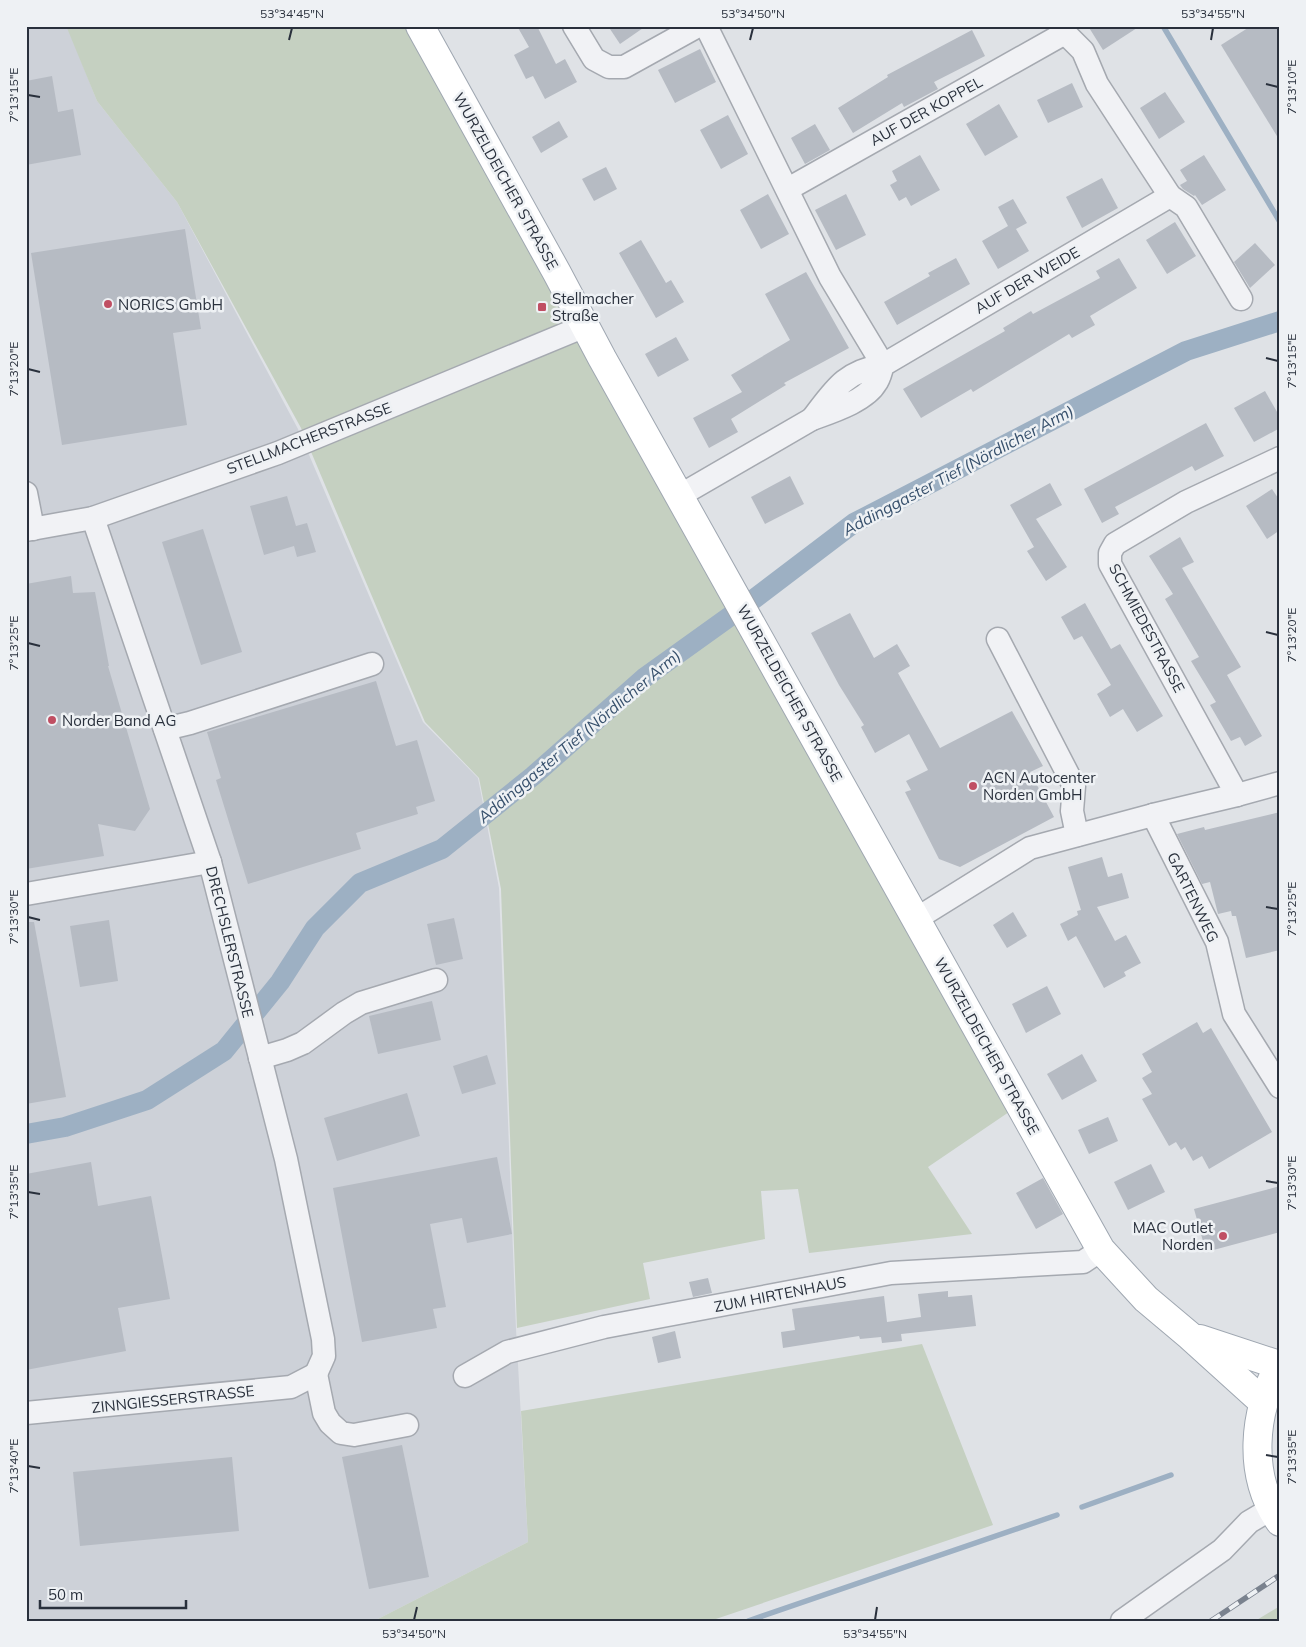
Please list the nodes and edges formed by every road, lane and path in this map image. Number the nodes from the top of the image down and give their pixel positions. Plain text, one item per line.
1 (420, 26) edge
2 (574, 26) edge
3 (698, 26) edge
4 (706, 26) edge
5 (1063, 30) edge
6 (788, 189) junction
7 (1170, 196) junction
8 (1241, 299) dead end
9 (586, 326) junction
10 (883, 365) junction
11 (1280, 458) edge
12 (26, 494) edge
13 (679, 496) junction
14 (93, 518) junction
15 (30, 530) edge
16 (998, 639) dead end
17 (372, 664) dead end
18 (165, 729) junction
19 (1280, 784) edge
20 (1237, 795) junction
21 (1152, 815) junction
22 (1077, 835) junction
23 (210, 862) junction
24 (26, 894) edge
25 (916, 919) junction
26 (436, 980) dead end
27 (260, 1058) junction
28 (1280, 1087) edge
29 (1101, 1250) junction
30 (1190, 1336) junction
31 (1280, 1365) edge
32 (316, 1374) junction
33 (465, 1376) dead end
34 (1263, 1402) junction
35 (26, 1413) edge
36 (407, 1425) dead end
37 (1276, 1515) edge
38 (1122, 1621) edge

1 - 9 main road, WURZELDEICHER STRASSE
2 - 3 street
4 - 6 street
5 - 6 street, AUF DER KOPPEL
5 - 7 street
6 - 10 street
7 - 8 street
7 - 10 street, AUF DER WEIDE
9 - 13 main road, WURZELDEICHER STRASSE
9 - 14 street, STELLMACHERSTRASSE
10 - 13 street, AUF DER WEIDE
11 - 20 street, SCHMIEDESTRASSE
12 - 15 street
13 - 25 main road, WURZELDEICHER STRASSE
14 - 15 street, STELLMACHERSTRASSE
14 - 18 street, DRECHSLERSTRASSE
16 - 22 street
17 - 18 street
18 - 23 street, DRECHSLERSTRASSE
19 - 20 street
20 - 21 street
21 - 22 street
21 - 28 street, GARTENWEG
22 - 25 street
23 - 24 street
23 - 27 street, DRECHSLERSTRASSE
25 - 29 main road, WURZELDEICHER STRASSE
26 - 27 street
27 - 32 street, DRECHSLERSTRASSE
29 - 30 main road, WURZELDEICHER STRASSE
29 - 33 street, ZUM HIRTENHAUS
30 - 31 main road, WURZELDEICHER STRASSE
30 - 34 main road, WURZELDEICHER STRASSE
31 - 34 main road
32 - 35 street, ZINNGIESSERSTRASSE
32 - 36 street
34 - 37 main road
37 - 38 street

